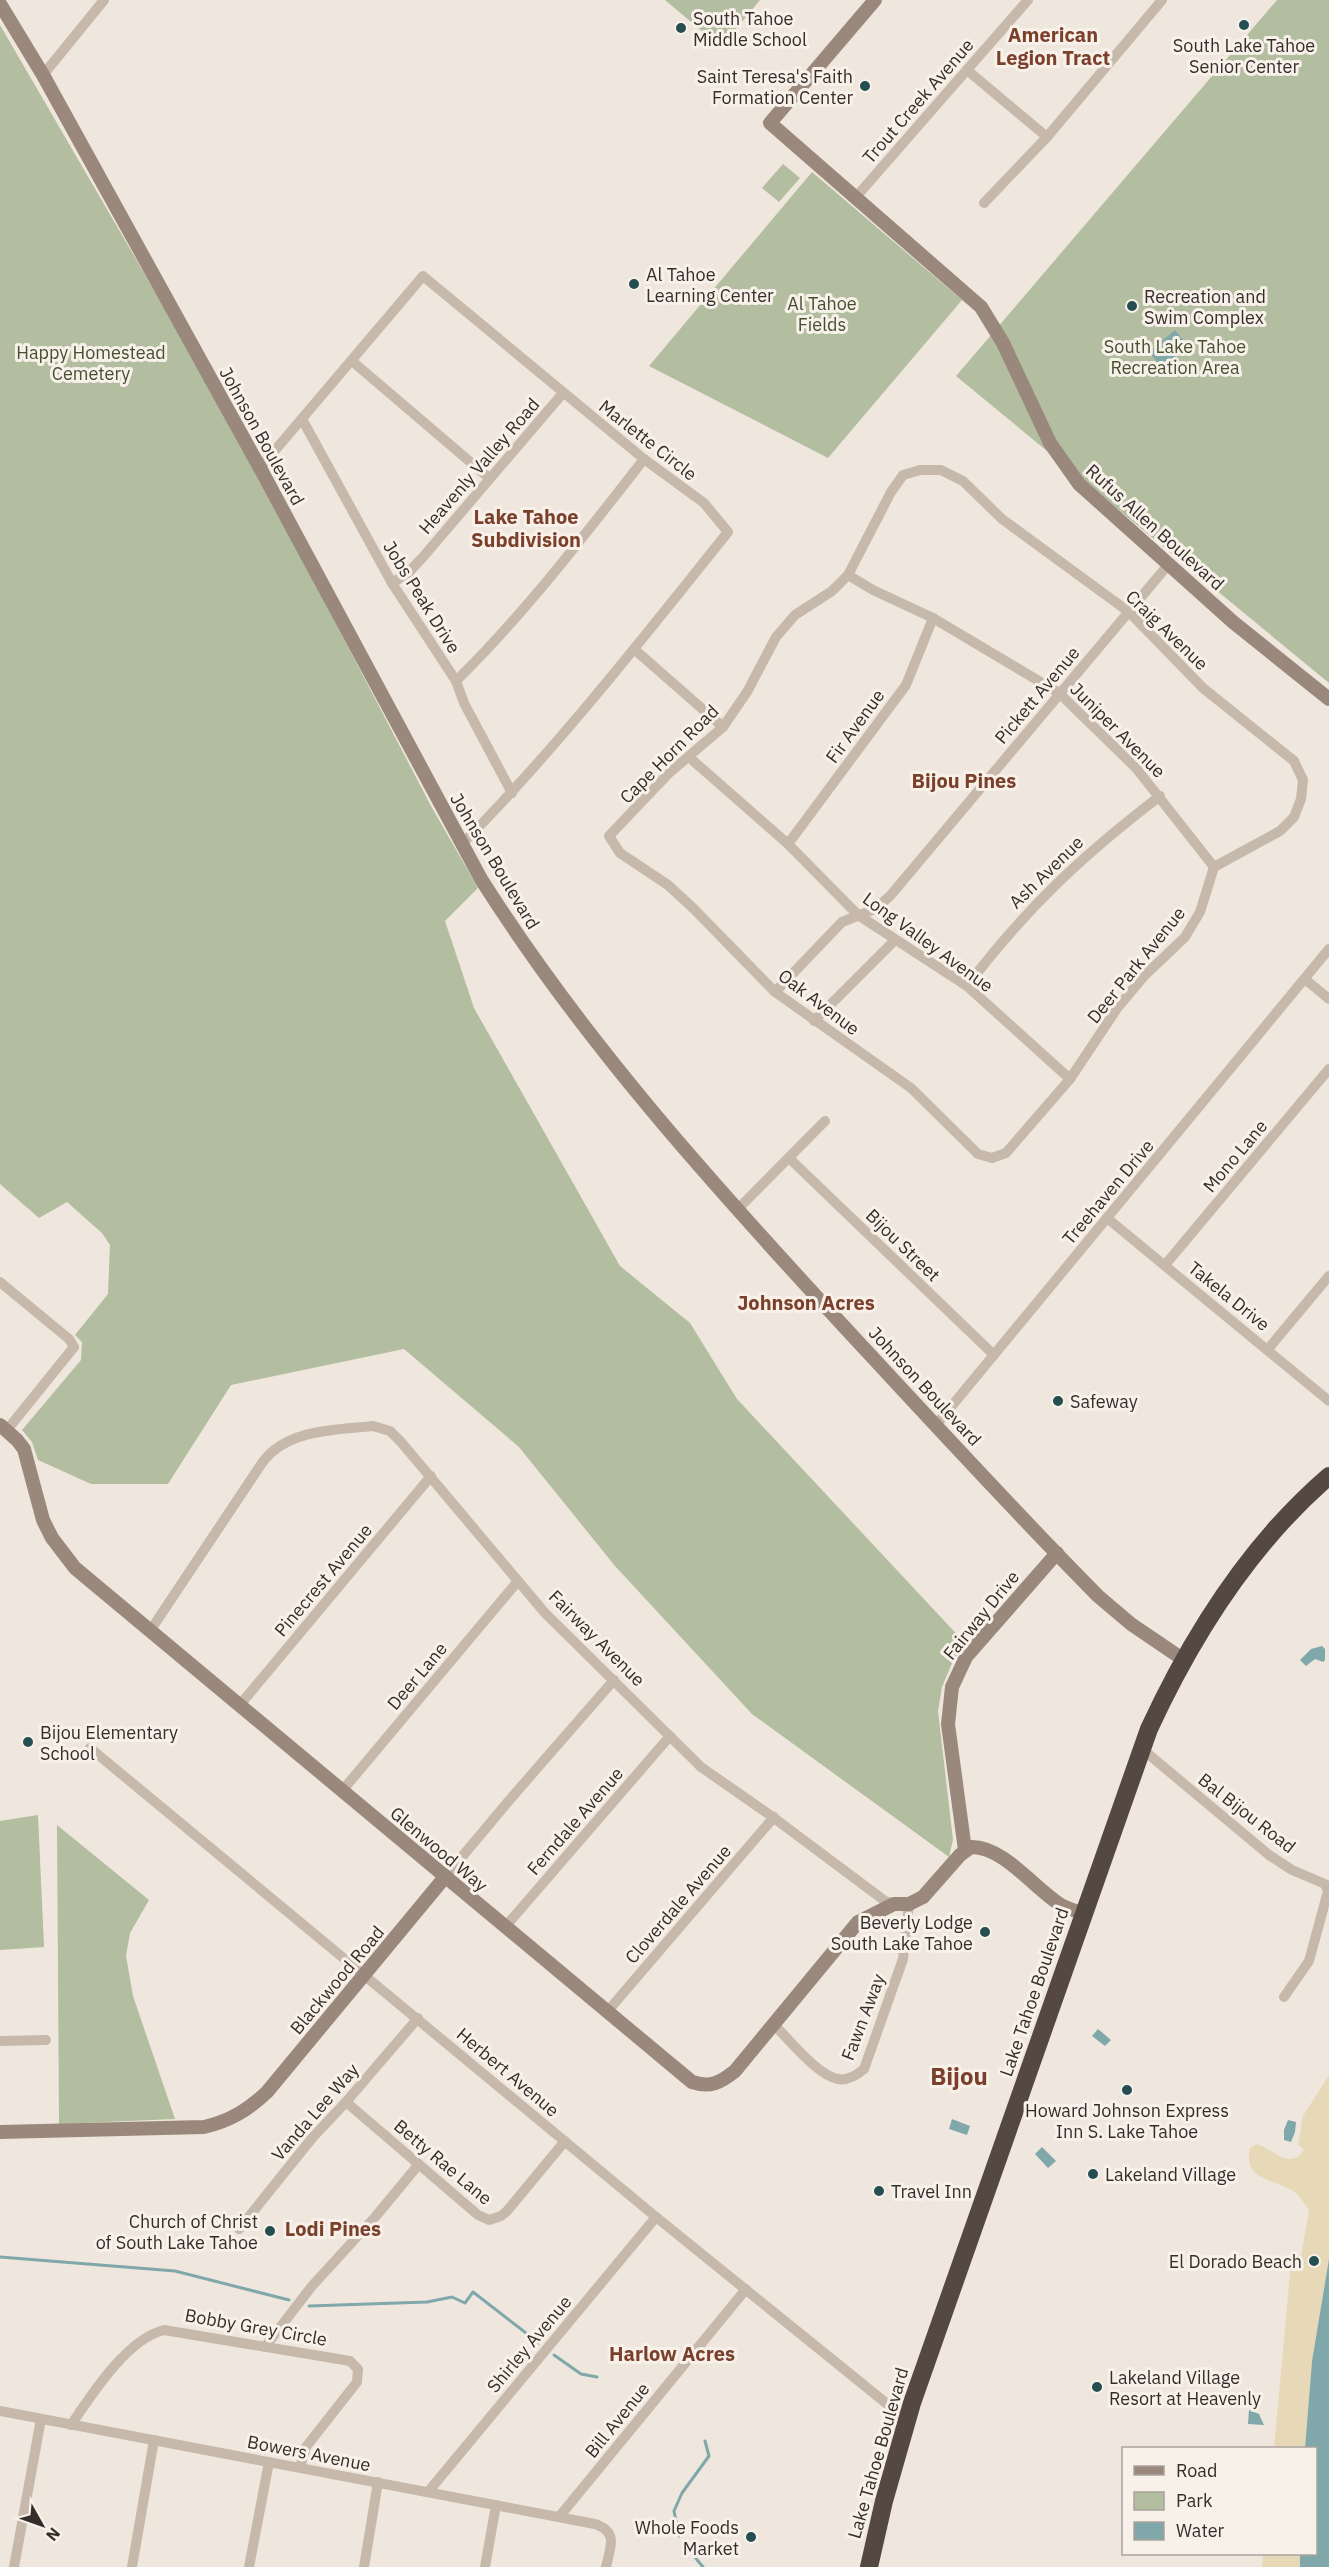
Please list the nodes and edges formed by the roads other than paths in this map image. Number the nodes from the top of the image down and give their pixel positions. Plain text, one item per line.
1 (104, 0) edge
2 (875, 0) edge
3 (1028, 0) edge
4 (1162, 0) edge
5 (0, 4) edge
6 (968, 70) junction
7 (43, 75) junction
8 (1047, 137) junction
9 (856, 197) junction
10 (984, 203) dead end
11 (352, 362) junction
12 (563, 393) junction
13 (302, 419) junction
14 (644, 459) junction
15 (260, 468) junction
16 (920, 470) joint
17 (489, 478) junction
18 (1168, 565) junction
19 (848, 575) junction
20 (392, 583) junction
21 (1129, 612) junction
22 (933, 618) junction
23 (634, 649) junction
24 (456, 681) junction
25 (1059, 693) junction
26 (1329, 699) edge
27 (723, 727) junction
28 (690, 758) junction
29 (512, 793) junction
30 (1160, 796) junction
31 (609, 836) joint
32 (462, 844) junction
33 (788, 844) junction
34 (1214, 867) junction
35 (858, 915) junction
36 (895, 940) junction
37 (1329, 949) edge
38 (1306, 980) junction
39 (967, 986) junction
40 (775, 992) junction
41 (1329, 999) edge
42 (814, 1021) junction
43 (1329, 1069) edge
44 (1070, 1078) junction
45 (825, 1120) dead end
46 (789, 1158) junction
47 (992, 1158) joint
48 (737, 1210) junction
49 (1107, 1218) junction
50 (1165, 1264) junction
51 (1329, 1276) edge
52 (0, 1282) edge
53 (1268, 1349) junction
54 (994, 1355) junction
55 (1329, 1401) edge
56 (936, 1425) junction
57 (3, 1427) edge
58 (431, 1476) junction
59 (1329, 1476) edge
60 (1057, 1553) junction
61 (518, 1581) junction
62 (150, 1631) junction
63 (1184, 1660) junction
64 (614, 1680) junction
65 (239, 1706) junction
66 (670, 1736) junction
67 (90, 1748) dead end
68 (1141, 1748) junction
69 (342, 1791) junction
70 (774, 1817) junction
71 (965, 1850) junction
72 (446, 1877) junction
73 (894, 1904) junction
74 (909, 1904) junction
75 (1083, 1913) junction
76 (505, 1927) junction
77 (365, 1975) junction
78 (1284, 1997) dead end
79 (607, 2012) junction
80 (418, 2018) junction
81 (774, 2025) junction
82 (46, 2040) dead end
83 (0, 2042) edge
84 (346, 2102) junction
85 (0, 2133) edge
86 (565, 2141) junction
87 (419, 2164) junction
88 (656, 2217) junction
89 (238, 2229) dead end
90 (746, 2289) junction
91 (266, 2347) junction
92 (0, 2412) edge
93 (41, 2420) junction
94 (907, 2420) junction
95 (71, 2425) junction
96 (154, 2440) junction
97 (269, 2462) junction
98 (300, 2467) junction
99 (378, 2482) junction
100 (428, 2492) junction
101 (496, 2505) junction
102 (559, 2517) junction
103 (14, 2567) edge
104 (132, 2567) edge
105 (249, 2567) edge
106 (364, 2567) edge
107 (485, 2567) edge
108 (606, 2567) edge
109 (869, 2567) edge

1 - 7 street
2 - 9 street, Rufus Allen Boulevard
3 - 6 street, Trout Creek Avenue
4 - 8 street
5 - 7 street, Johnson Boulevard
6 - 8 street
6 - 9 street, Trout Creek Avenue
7 - 15 street, Johnson Boulevard
8 - 10 street
9 - 18 street, Rufus Allen Boulevard
11 - 12 street, Marlette Circle
11 - 13 street, Marlette Circle
11 - 17 street
12 - 14 street, Marlette Circle
12 - 17 street, Heavenly Valley Road
13 - 15 street, Marlette Circle
13 - 20 street, Jobs Peak Drive
14 - 23 street, Marlette Circle
14 - 24 street
15 - 32 street, Johnson Boulevard
16 - 19 street, Cape Horn Road
16 - 21 street, Craig Avenue
17 - 20 street, Heavenly Valley Road
18 - 21 street, Pickett Avenue
18 - 26 street, Rufus Allen Boulevard
19 - 22 street, Juniper Avenue
19 - 27 street, Cape Horn Road
20 - 24 street, Jobs Peak Drive
21 - 25 street, Pickett Avenue
21 - 34 street, Craig Avenue
22 - 25 street, Juniper Avenue
22 - 33 street, Fir Avenue
23 - 27 street
23 - 29 street, Marlette Circle
24 - 29 street, Jobs Peak Drive
25 - 30 street, Juniper Avenue
25 - 35 street, Pickett Avenue
27 - 28 street, Cape Horn Road
28 - 31 street, Cape Horn Road
28 - 33 street, Long Valley Avenue
29 - 32 street, Marlette Circle
30 - 34 street, Juniper Avenue
30 - 39 street, Ash Avenue
31 - 40 street, Oak Avenue
32 - 48 street, Johnson Boulevard
33 - 35 street, Long Valley Avenue
34 - 44 street, Deer Park Avenue
35 - 36 street, Long Valley Avenue
35 - 40 street, Pickett Avenue
36 - 39 street, Long Valley Avenue
36 - 42 street
37 - 38 street, Treehaven Drive
38 - 41 street
38 - 49 street, Treehaven Drive
39 - 44 street, Long Valley Avenue
40 - 42 street, Oak Avenue
42 - 47 street, Oak Avenue
43 - 50 street, Mono Lane
44 - 47 street, Deer Park Avenue
45 - 46 street
46 - 48 street
46 - 54 street, Bijou Street
48 - 56 street, Johnson Boulevard
49 - 50 street, Takela Drive
49 - 54 street, Treehaven Drive
50 - 53 street, Takela Drive
51 - 53 street
52 - 57 street
53 - 55 street, Takela Drive
54 - 56 street, Treehaven Drive
56 - 60 street, Johnson Boulevard
57 - 62 street, Glenwood Way
58 - 61 street, Fairway Avenue
58 - 62 street, Fairway Avenue
58 - 65 street, Pinecrest Avenue
59 - 63 highway, Lake Tahoe Boulevard
60 - 63 street, Johnson Boulevard
60 - 71 street, Fairway Drive
61 - 64 street, Fairway Avenue
61 - 69 street, Deer Lane
62 - 65 street, Glenwood Way
63 - 68 highway, Lake Tahoe Boulevard
64 - 66 street, Fairway Avenue
64 - 72 street, Blackwood Road
65 - 69 street, Glenwood Way
66 - 70 street, Fairway Avenue
66 - 76 street, Ferndale Avenue
67 - 77 street, Herbert Avenue
68 - 75 highway, Lake Tahoe Boulevard
68 - 78 street, Bal Bijou Road
69 - 72 street, Glenwood Way
70 - 73 street, Fairway Avenue
70 - 79 street, Cloverdale Avenue
71 - 74 street
71 - 75 street
72 - 76 street, Glenwood Way
72 - 77 street, Blackwood Road
73 - 74 street
73 - 81 street, Glenwood Way
74 - 81 street, Fawn Away
75 - 94 highway, Lake Tahoe Boulevard
76 - 79 street, Glenwood Way
77 - 80 street, Herbert Avenue
77 - 85 street, Blackwood Road
79 - 81 street, Glenwood Way
80 - 84 street, Vanda Lee Way
80 - 86 street, Herbert Avenue
82 - 83 street
84 - 87 street, Betty Rae Lane
84 - 89 street, Vanda Lee Way
86 - 87 street, Betty Rae Lane
86 - 88 street, Herbert Avenue
87 - 91 street
88 - 90 street, Herbert Avenue
88 - 100 street, Shirley Avenue
90 - 94 street, Herbert Avenue
90 - 102 street, Bill Avenue
91 - 95 street, Bobby Grey Circle
91 - 98 street, Bobby Grey Circle
92 - 93 street, Bowers Avenue
93 - 95 street, Bowers Avenue
93 - 103 street
94 - 109 highway, Lake Tahoe Boulevard
95 - 96 street, Bowers Avenue
96 - 97 street, Bowers Avenue
96 - 104 street
97 - 98 street, Bowers Avenue
97 - 105 street
98 - 99 street, Bowers Avenue
99 - 100 street, Bowers Avenue
99 - 106 street
100 - 101 street, Bowers Avenue
101 - 102 street, Bowers Avenue
101 - 107 street
102 - 108 street, Bowers Avenue

